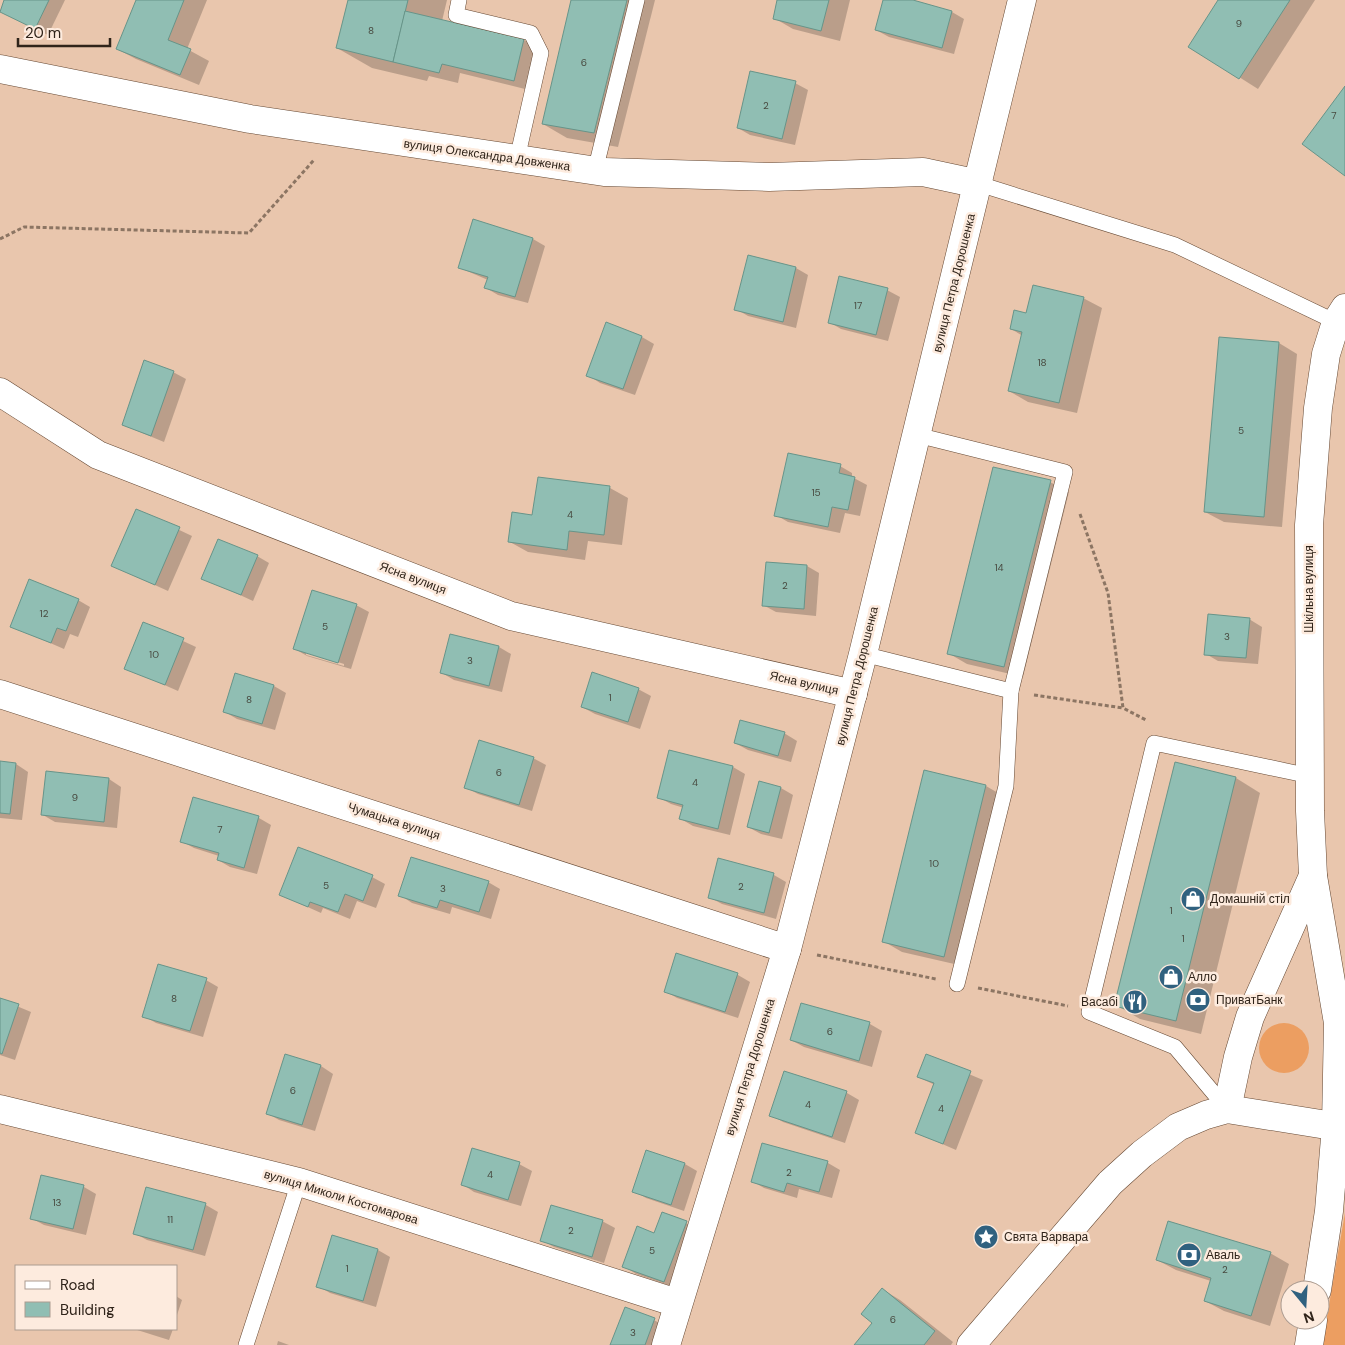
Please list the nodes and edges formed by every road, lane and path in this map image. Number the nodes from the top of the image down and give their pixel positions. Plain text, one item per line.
1 (459, 0) edge
2 (637, 0) edge
3 (1022, 0) edge
4 (0, 69) edge
5 (338, 133) junction
6 (517, 159) junction
7 (595, 171) junction
8 (979, 184) junction
9 (0, 239) edge
10 (1340, 315) edge
11 (0, 392) edge
12 (917, 434) junction
13 (1064, 472) junction
14 (863, 654) junction
15 (1011, 691) junction
16 (0, 694) edge
17 (853, 694) junction
18 (1123, 708) junction
19 (1149, 722) dead end
20 (1310, 776) junction
21 (1313, 876) junction
22 (787, 949) junction
23 (956, 984) junction
24 (1066, 1006) dead end
25 (0, 1109) edge
26 (1228, 1110) junction
27 (1341, 1127) edge
28 (299, 1182) junction
29 (1319, 1280) edge
30 (677, 1303) junction
31 (1311, 1330) edge
32 (246, 1345) edge
33 (666, 1345) edge
34 (971, 1345) edge
35 (1309, 1345) edge

1 - 6 lane
2 - 7 lane
3 - 8 street, вулиця Петра Дорошенка
4 - 5 street, вулиця Олександра Довженка
5 - 6 street, вулиця Олександра Довженка
5 - 9 path
6 - 7 street, вулиця Олександра Довженка
7 - 8 street, вулиця Олександра Довженка
8 - 10 lane
8 - 12 street, вулиця Петра Дорошенка
10 - 20 street, Шкільна вулиця
11 - 17 street, Ясна вулиця
12 - 13 lane
12 - 14 street, вулиця Петра Дорошенка
13 - 15 lane
13 - 18 path
14 - 15 lane
14 - 17 street, вулиця Петра Дорошенка
15 - 18 path
15 - 23 lane
16 - 22 street, Чумацька вулиця
17 - 22 street, вулиця Петра Дорошенка
18 - 19 path
20 - 21 street, Шкільна вулиця
20 - 26 lane
21 - 26 street, Шкільна вулиця
21 - 27 street, Шкільна вулиця
22 - 23 path
22 - 30 street, вулиця Петра Дорошенка
23 - 24 path
25 - 28 street, вулиця Миколи Костомарова
26 - 27 street
26 - 34 street
27 - 29 street, Шкільна вулиця
28 - 30 street, вулиця Миколи Костомарова
28 - 32 lane
30 - 33 street, вулиця Петра Дорошенка
31 - 35 street

